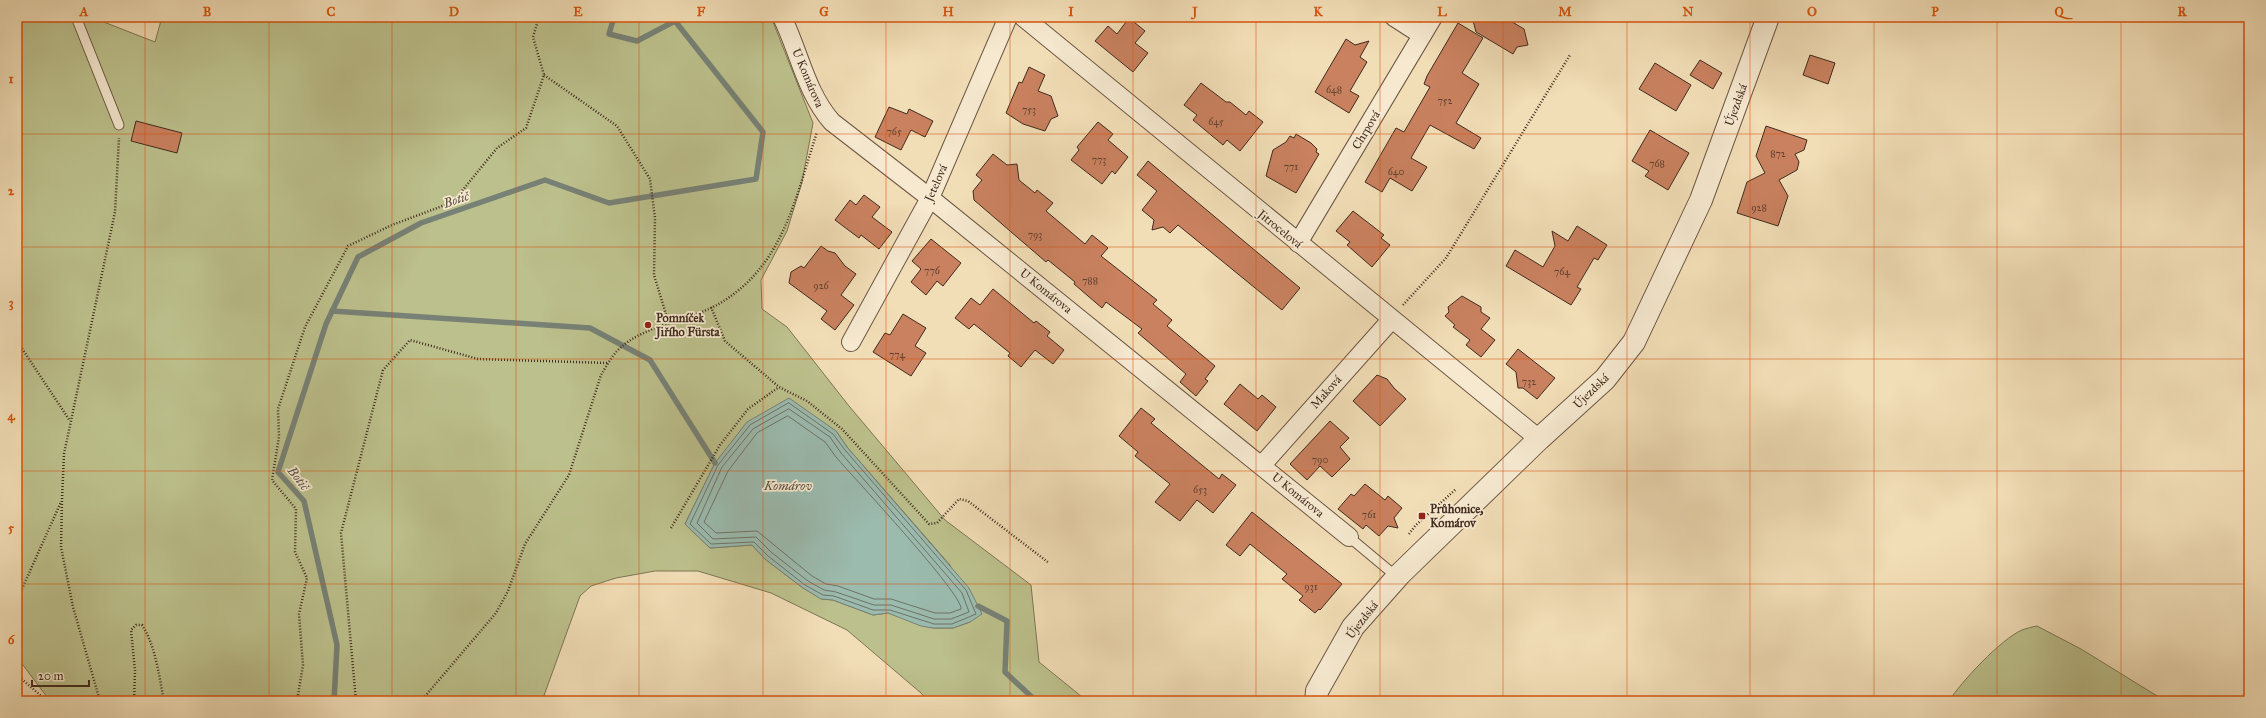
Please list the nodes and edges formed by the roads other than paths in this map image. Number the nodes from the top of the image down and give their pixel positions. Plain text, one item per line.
1 (76, 17) edge
2 (782, 17) edge
3 (1008, 17) edge
4 (1023, 17) edge
5 (1394, 17) edge
6 (1433, 17) edge
7 (1768, 17) edge
8 (1422, 35) junction
9 (119, 125) road end
10 (930, 198) junction
11 (1298, 243) junction
12 (1391, 320) junction
13 (851, 342) dead end
14 (1539, 439) junction
15 (1262, 465) junction
16 (1349, 537) joint
17 (1398, 577) junction
18 (1316, 701) edge

1 - 9 lane
2 - 10 street, U Komárova
3 - 10 street, Jetelová
4 - 11 street, Jitrocelová
5 - 8 street
6 - 8 street, Chrpová
7 - 14 street, Újezdská
8 - 11 street, Chrpová
10 - 13 street, Jetelová
10 - 15 street, U Komárova
11 - 12 street, Jitrocelová
12 - 14 street, Jitrocelová
12 - 15 street, Maková
14 - 17 street, Újezdská
15 - 16 street, U Komárova
16 - 17 lane
17 - 18 street, Újezdská

